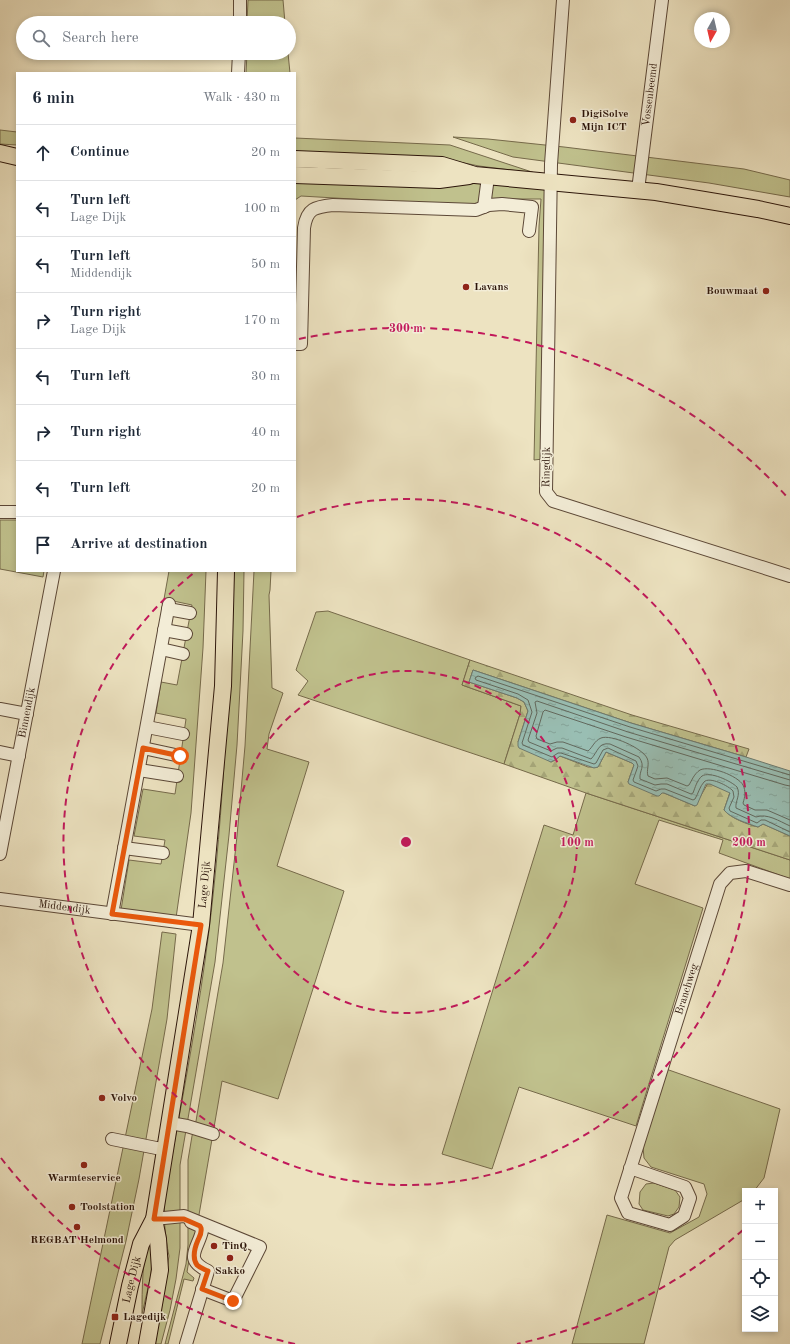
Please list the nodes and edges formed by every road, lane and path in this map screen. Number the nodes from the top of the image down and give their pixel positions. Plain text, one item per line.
1 (240, 0) edge
2 (563, 0) edge
3 (662, 0) edge
4 (240, 16) edge
5 (239, 60) edge
6 (238, 72) edge
7 (296, 159) edge
8 (296, 175) edge
9 (481, 176) junction
10 (551, 182) junction
11 (638, 190) junction
12 (484, 207) junction
13 (790, 216) edge
14 (529, 231) dead end
15 (296, 344) edge
16 (0, 512) edge
17 (16, 512) edge
18 (54, 572) edge
19 (226, 572) edge
20 (790, 576) edge
21 (190, 613) dead end
22 (164, 630) junction
23 (186, 634) dead end
24 (161, 649) junction
25 (183, 654) dead end
26 (0, 709) edge
27 (28, 714) junction
28 (146, 727) junction
29 (184, 734) dead end
30 (143, 748) junction
31 (0, 752) edge
32 (19, 756) junction
33 (180, 756) dead end
34 (139, 770) junction
35 (177, 776) dead end
36 (124, 848) junction
37 (163, 853) dead end
38 (0, 854) edge
39 (790, 885) edge
40 (0, 899) edge
41 (112, 914) junction
42 (201, 925) junction
43 (170, 1123) junction
44 (213, 1134) dead end
45 (112, 1139) dead end
46 (166, 1150) junction
47 (630, 1168) junction
48 (154, 1219) junction
49 (202, 1289) junction
50 (118, 1344) edge
51 (147, 1344) edge
52 (186, 1344) edge

1 - 4 street
2 - 10 street
3 - 11 street, Vossenbeemd
5 - 6 street
7 - 9 main road
8 - 9 main road
9 - 10 main road
9 - 12 street
10 - 11 main road
10 - 20 street, Ringdijk
11 - 13 main road
12 - 14 street
12 - 15 street
16 - 17 street
18 - 27 street, Binnendijk
19 - 42 main road, Lage Dijk
21 - 22 street
22 - 23 street
22 - 24 street
24 - 25 street
24 - 28 street
26 - 27 street
27 - 32 street, Binnendijk
28 - 29 street
28 - 30 street
30 - 33 street
30 - 34 street
31 - 32 street
32 - 38 street, Binnendijk
34 - 35 street
34 - 36 street
36 - 37 street
36 - 41 street
39 - 47 street, Branchweg
40 - 41 street, Middendijk
41 - 42 street, Middendijk
42 - 43 main road, Lage Dijk
43 - 44 street
43 - 46 main road, Lage Dijk
45 - 46 street
46 - 48 main road, Lage Dijk
47 - 47 street, Branchweg
48 - 49 street
48 - 49 street
48 - 50 main road, Lage Dijk
48 - 51 main road, Lage Dijk
49 - 52 street

